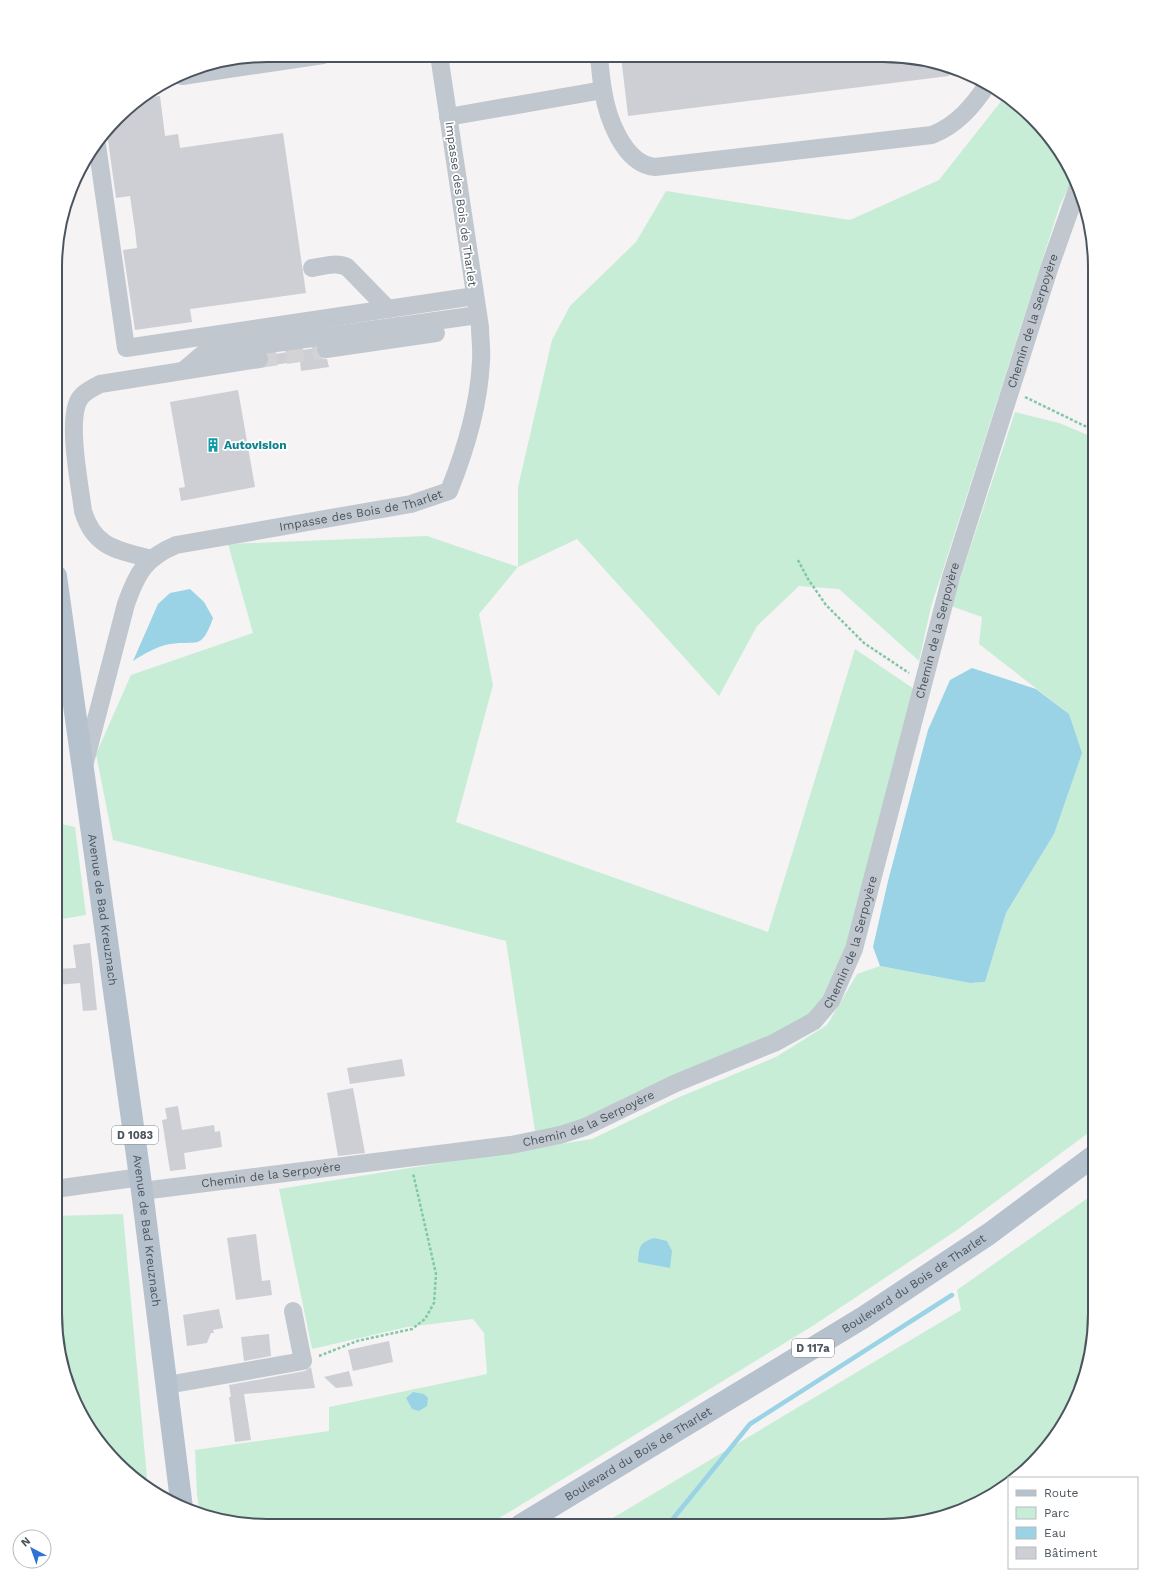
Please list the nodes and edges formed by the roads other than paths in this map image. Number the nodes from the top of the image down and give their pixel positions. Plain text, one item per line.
1 (276, 62) edge
2 (440, 62) edge
3 (600, 62) edge
4 (200, 73) edge
5 (984, 89) edge
6 (602, 90) junction
7 (448, 117) junction
8 (98, 152) edge
9 (1075, 196) edge
10 (312, 268) dead end
11 (475, 296) junction
12 (388, 308) junction
13 (479, 321) junction
14 (326, 349) tunnel mouth
15 (259, 358) tunnel mouth
16 (183, 370) junction
17 (151, 559) junction
18 (62, 617) edge
19 (84, 767) junction
20 (1088, 1160) edge
21 (142, 1184) junction
22 (62, 1189) edge
23 (293, 1311) dead end
24 (167, 1385) junction
25 (181, 1500) edge
26 (530, 1519) edge

1 - 4 street
2 - 7 street, Impasse des Bois de Tharlet
3 - 6 street
5 - 6 street
6 - 7 street
7 - 11 street, Impasse des Bois de Tharlet
8 - 12 street
9 - 21 street, Chemin de la Serpoyère
10 - 12 street
11 - 12 street
11 - 13 street, Impasse des Bois de Tharlet
13 - 14 street
13 - 16 street
13 - 17 street, Impasse des Bois de Tharlet
15 - 16 street
16 - 17 street
17 - 19 street, Impasse des Bois de Tharlet
18 - 19 main road, D 1083
19 - 21 main road, Avenue de Bad Kreuznach / D 1083
20 - 26 main road, Boulevard du Bois de Tharlet / D 117a
21 - 22 street, Chemin de la Serpoyère
21 - 24 main road, Avenue de Bad Kreuznach / D 1083
23 - 24 street
24 - 25 main road, Avenue de Bad Kreuznach / D 1083

